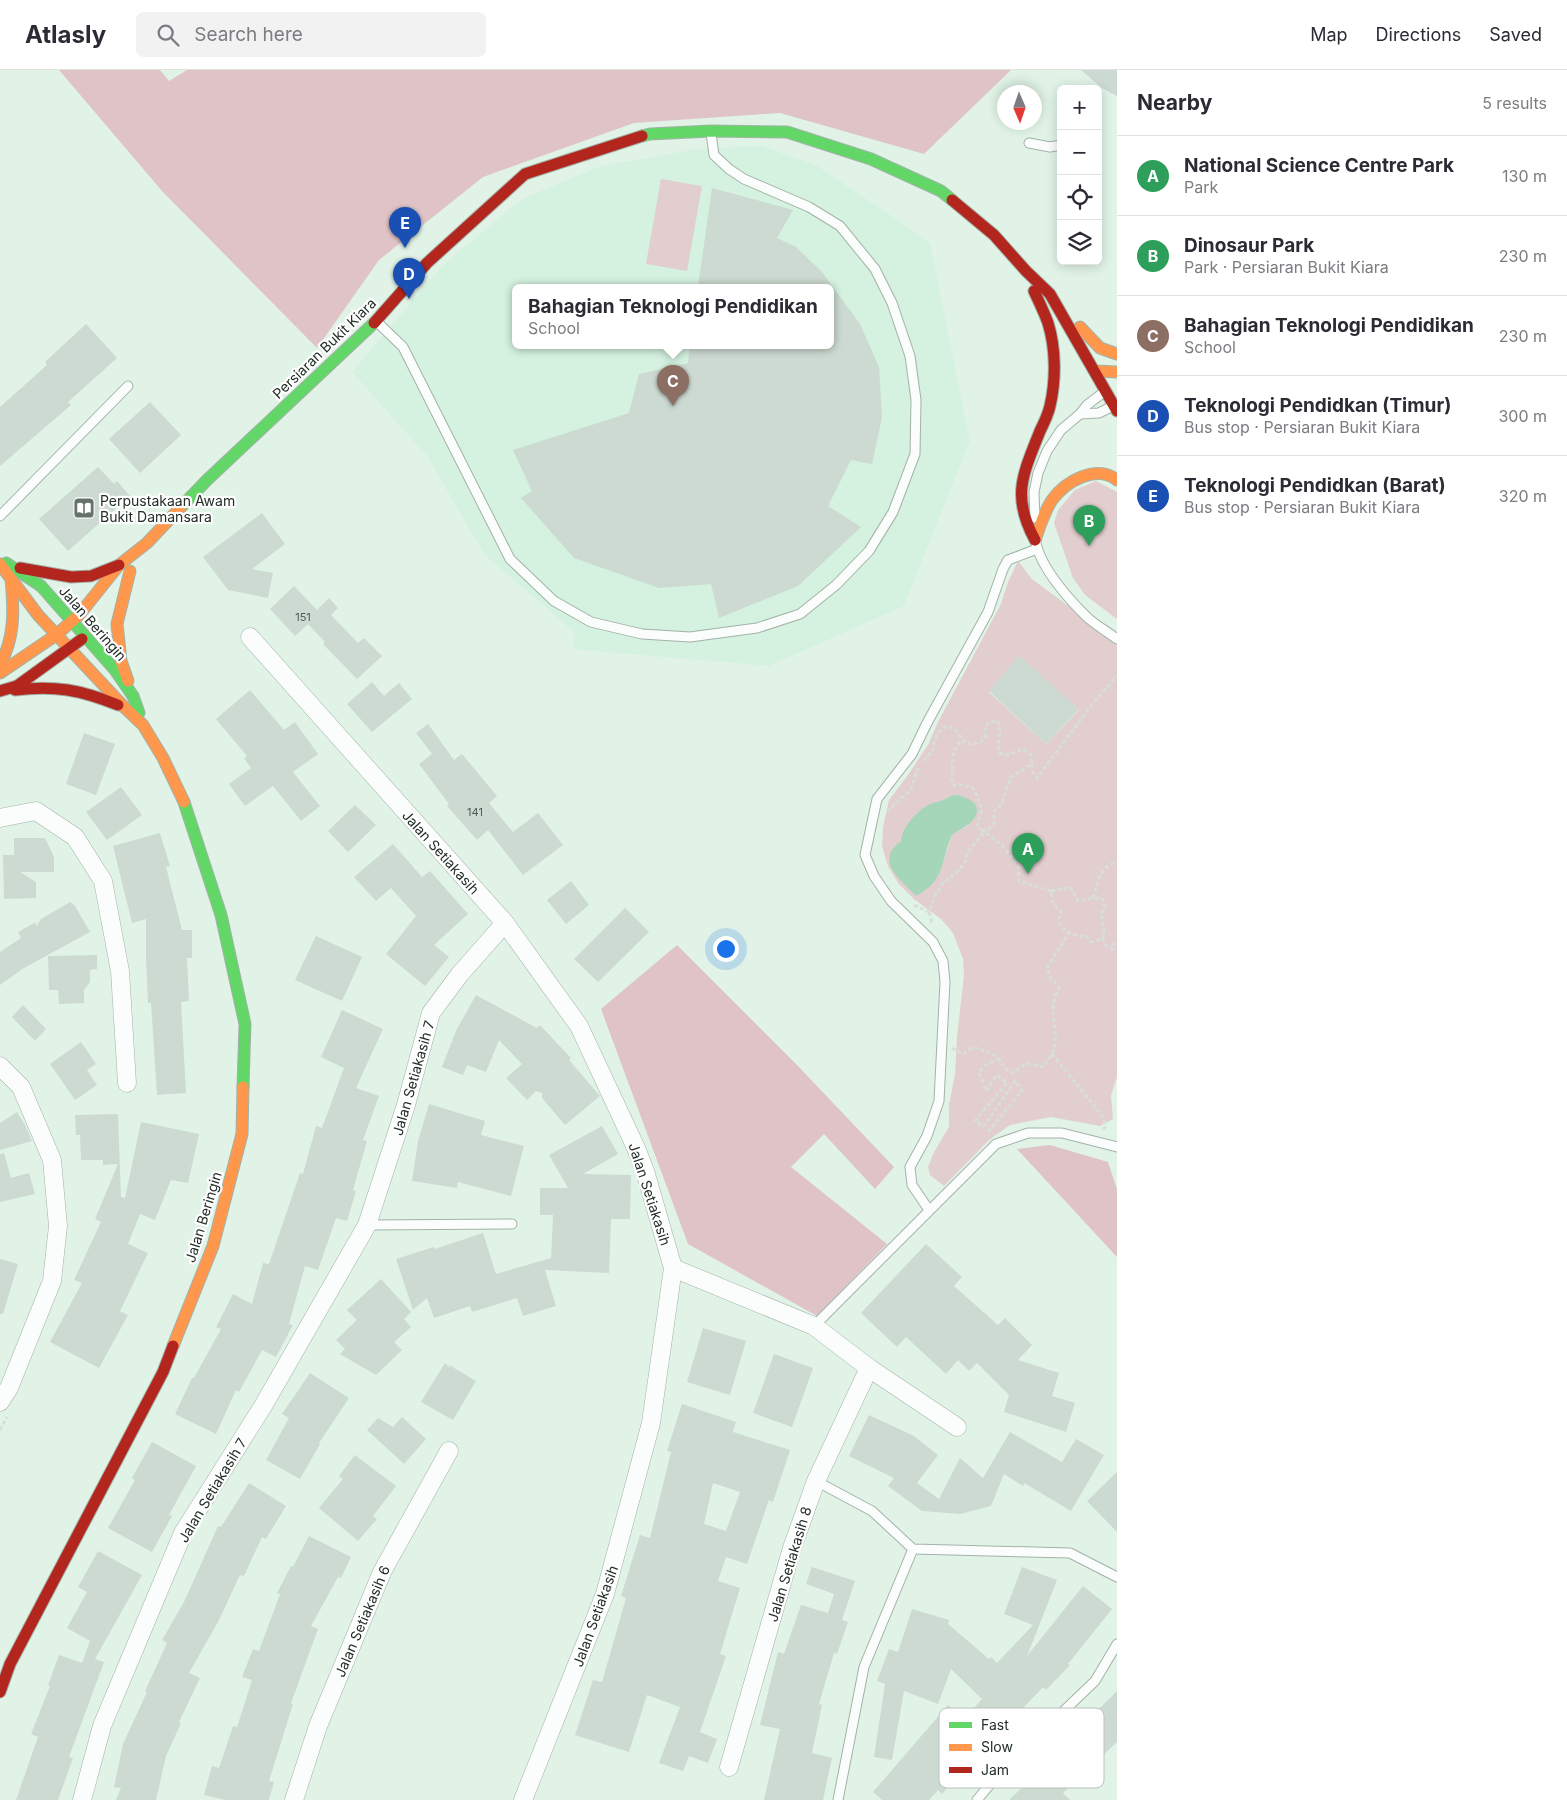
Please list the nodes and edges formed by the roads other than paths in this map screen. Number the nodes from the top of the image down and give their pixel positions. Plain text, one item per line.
1 (711, 131) junction
2 (1030, 143) dead end
3 (1057, 146) edge
4 (1026, 271) junction
5 (1050, 294) junction
6 (376, 321) junction
7 (1117, 354) edge
8 (1094, 371) junction
9 (1117, 372) edge
10 (128, 386) dead end
11 (1108, 389) junction
12 (1116, 407) edge
13 (1080, 414) junction
14 (1117, 480) edge
15 (0, 516) edge
16 (147, 543) junction
17 (1036, 544) junction
18 (0, 562) edge
19 (119, 565) junction
20 (12, 571) junction
21 (130, 571) junction
22 (113, 596) dead end
23 (71, 622) junction
24 (87, 632) junction
25 (56, 635) junction
26 (250, 637) dead end
27 (1117, 639) edge
28 (69, 649) junction
29 (0, 665) edge
30 (0, 673) edge
31 (0, 692) edge
32 (133, 696) junction
33 (124, 707) junction
34 (143, 725) junction
35 (0, 818) edge
36 (505, 924) junction
37 (0, 1066) edge
38 (127, 1083) dead end
39 (1117, 1147) edge
40 (929, 1210) junction
41 (512, 1224) dead end
42 (367, 1225) junction
43 (673, 1268) junction
44 (814, 1326) junction
45 (868, 1368) junction
46 (4, 1407) edge
47 (957, 1427) dead end
48 (450, 1451) dead end
49 (816, 1481) junction
50 (913, 1549) junction
51 (1117, 1577) edge
52 (1117, 1644) edge
53 (0, 1692) edge
54 (1067, 1708) edge
55 (728, 1767) dead end
56 (987, 1788) edge
57 (82, 1800) edge
58 (294, 1800) edge
59 (523, 1800) edge
60 (838, 1800) edge
61 (977, 1800) edge

1 - 4 street, Persiaran Bukit Kiara
1 - 6 street, Persiaran Bukit Kiara
1 - 6 lane
2 - 3 lane
4 - 5 street, Persiaran Bukit Kiara
4 - 17 street
5 - 7 street
5 - 8 street, Persiaran Bukit Kiara
6 - 16 street, Persiaran Bukit Kiara
8 - 9 street
8 - 11 street, Persiaran Bukit Kiara
10 - 15 lane
11 - 12 street, Persiaran Bukit Kiara
11 - 13 lane
12 - 13 lane
13 - 17 lane
14 - 17 street
16 - 19 street, Persiaran Bukit Kiara
16 - 21 street, Persiaran Bukit Kiara
17 - 27 lane
17 - 40 lane
18 - 20 street, Jalan Beringin
19 - 20 street
19 - 23 street, Persiaran Bukit Kiara
20 - 23 street, Jalan Beringin
20 - 25 street, Jalan Beringin
20 - 29 street
21 - 22 street, Persiaran Bukit Kiara
21 - 32 street
23 - 24 street, Jalan Beringin
23 - 25 street, Persiaran Bukit Kiara
24 - 28 street
24 - 32 street, Jalan Beringin
25 - 28 street, Jalan Beringin
25 - 30 street, Persiaran Bukit Kiara
26 - 36 street, Jalan Setiakasih
28 - 31 street
28 - 33 street, Jalan Beringin
31 - 33 street
32 - 34 street, Jalan Beringin
33 - 34 street, Jalan Beringin
34 - 53 street, Jalan Beringin
35 - 38 street
36 - 42 street, Jalan Setiakasih 7
36 - 43 street, Jalan Setiakasih
37 - 46 street
39 - 40 lane
40 - 44 lane
41 - 42 lane
42 - 57 street, Jalan Setiakasih 7
43 - 44 street
43 - 59 street, Jalan Setiakasih
44 - 45 street
45 - 47 street
45 - 49 street, Jalan Setiakasih 8
48 - 58 street, Jalan Setiakasih 6
49 - 50 lane
49 - 55 street, Jalan Setiakasih 8
50 - 51 lane
50 - 60 lane
52 - 54 lane
56 - 61 lane

